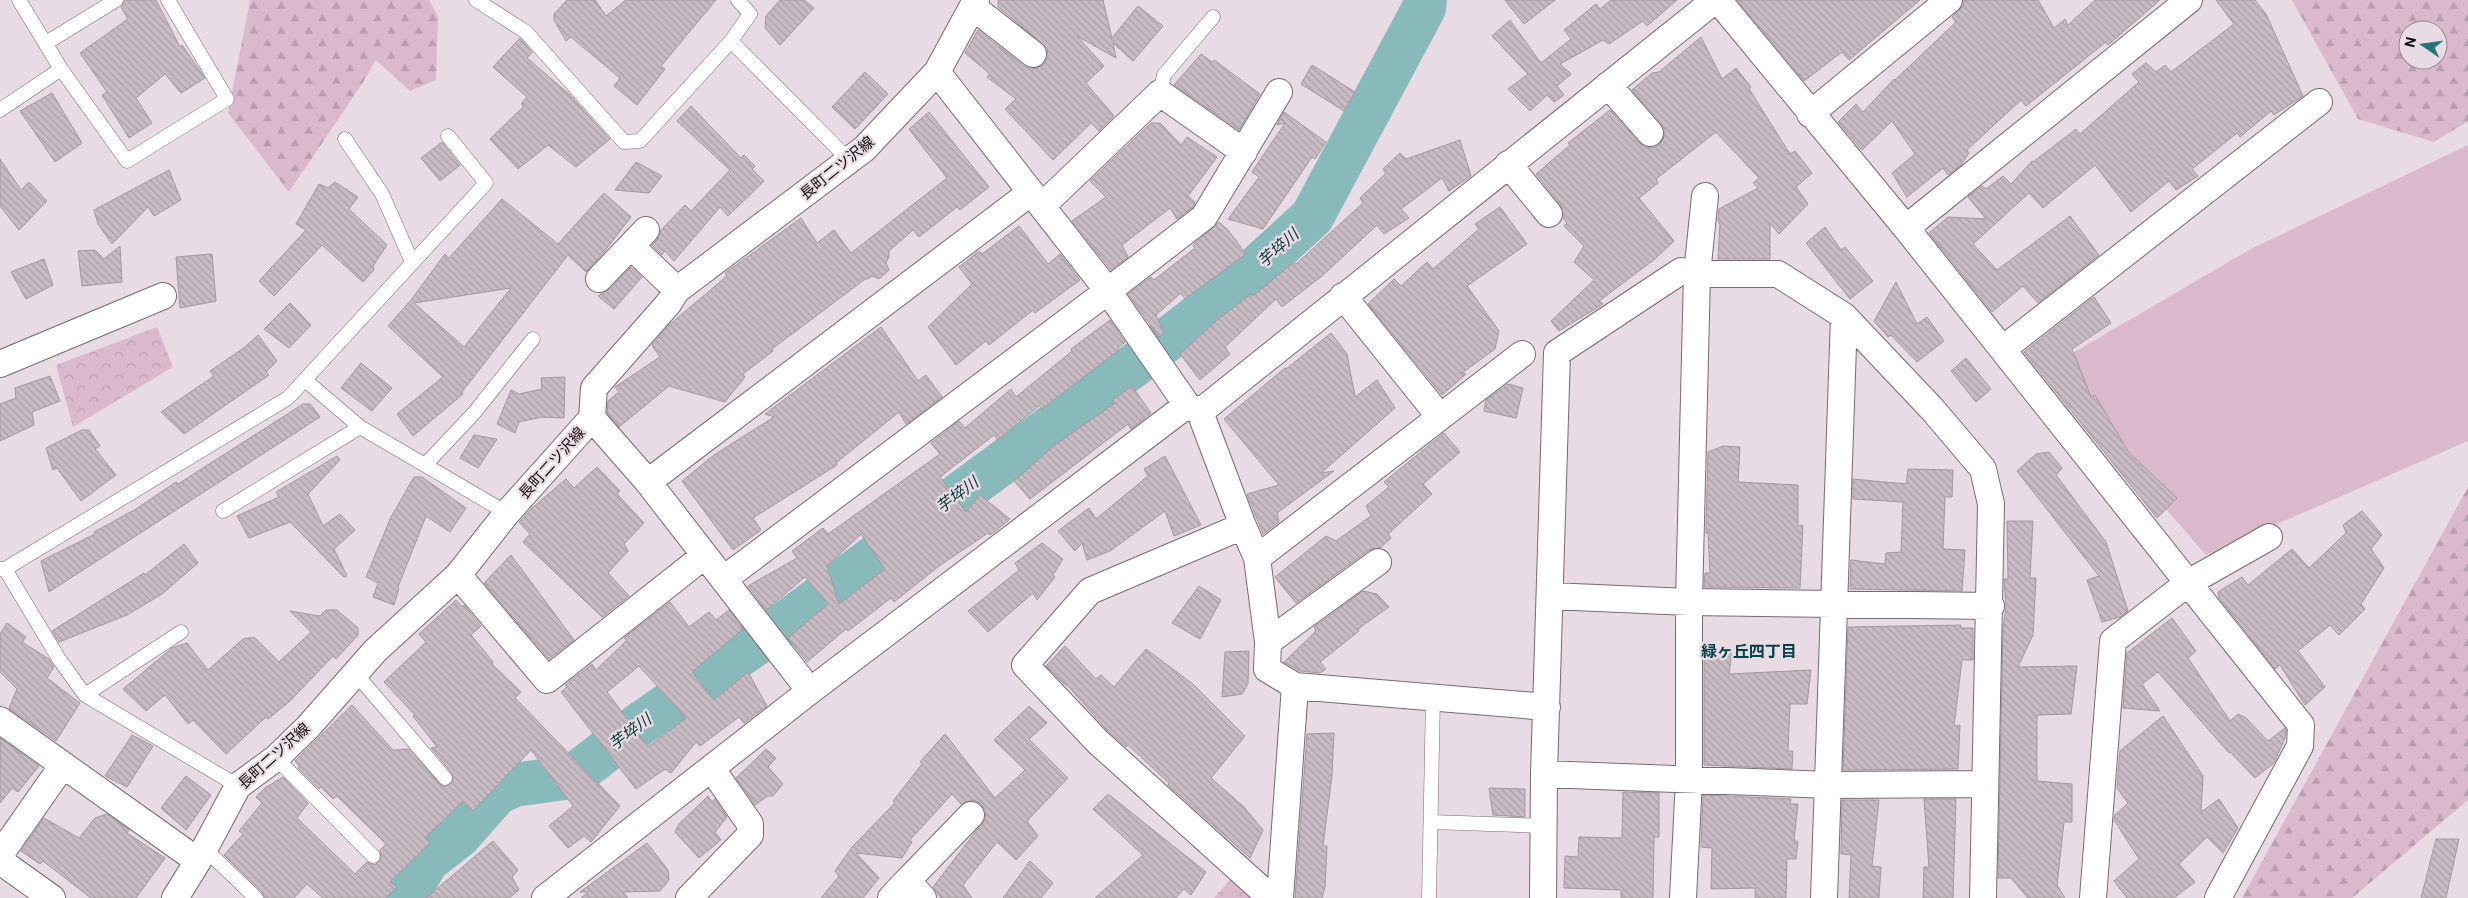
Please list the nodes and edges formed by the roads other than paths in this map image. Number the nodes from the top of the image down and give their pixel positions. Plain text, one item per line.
1 (19, 0) edge
2 (116, 0) edge
3 (168, 0) edge
4 (476, 0) edge
5 (738, 0) edge
6 (1717, 0) edge
7 (1949, 0) edge
8 (2190, 0) edge
9 (974, 4) edge
10 (1213, 17) dead end
11 (731, 41) junction
12 (46, 43) junction
13 (1032, 54) dead end
14 (61, 69) junction
15 (937, 72) junction
16 (1608, 85) junction
17 (1279, 92) dead end
18 (1160, 93) junction
19 (2319, 102) dead end
20 (0, 110) edge
21 (1810, 114) junction
22 (1650, 133) dead end
23 (448, 136) dead end
24 (345, 139) dead end
25 (1244, 152) junction
26 (850, 161) junction
27 (1508, 164) junction
28 (1705, 196) dead end
29 (1036, 200) junction
30 (1549, 214) dead end
31 (1906, 228) junction
32 (412, 262) junction
33 (1697, 274) junction
34 (599, 279) dead end
35 (677, 290) junction
36 (1108, 291) junction
37 (163, 296) dead end
38 (1344, 296) junction
39 (1844, 316) junction
40 (533, 339) dead end
41 (2003, 349) junction
42 (1522, 354) dead end
43 (0, 364) edge
44 (305, 380) junction
45 (1194, 408) junction
46 (1440, 417) junction
47 (592, 418) junction
48 (360, 427) junction
49 (426, 464) junction
50 (648, 482) junction
51 (223, 511) dead end
52 (507, 513) junction
53 (1243, 526) junction
54 (2269, 537) dead end
55 (704, 556) junction
56 (1258, 558) junction
57 (1378, 562) dead end
58 (2, 569) edge
59 (458, 575) junction
60 (724, 579) junction
61 (2188, 583) junction
62 (1550, 596) junction
63 (1689, 602) junction
64 (1833, 602) junction
65 (1991, 606) junction
66 (181, 632) dead end
67 (1268, 642) junction
68 (356, 674) junction
69 (1295, 686) junction
70 (810, 691) junction
71 (85, 695) junction
72 (1433, 698) junction
73 (1547, 707) junction
74 (0, 720) edge
75 (276, 758) junction
76 (63, 765) junction
77 (712, 770) junction
78 (1544, 774) junction
79 (445, 778) dead end
80 (1689, 779) junction
81 (1828, 784) junction
82 (1984, 784) junction
83 (238, 786) junction
84 (971, 815) dead end
85 (1432, 822) junction
86 (1544, 826) junction
87 (0, 855) edge
88 (202, 855) junction
89 (373, 856) dead end
90 (0, 861) edge
91 (907, 892) edge
92 (52, 898) edge
93 (175, 898) edge
94 (256, 898) edge
95 (545, 898) edge
96 (688, 898) edge
97 (1271, 898) edge
98 (1280, 898) edge
99 (1429, 898) edge
100 (1543, 898) edge
101 (1683, 898) edge
102 (1824, 898) edge
103 (1983, 898) edge
104 (2093, 898) edge
105 (2218, 898) edge

1 - 12 lane
2 - 12 lane
3 - 14 lane
4 - 11 lane
5 - 11 lane
6 - 16 street
6 - 21 street
7 - 21 street
8 - 31 street
9 - 13 street
9 - 15 street, 長町二ツ沢線
10 - 18 lane
11 - 26 lane
12 - 14 lane
14 - 20 lane
15 - 26 street, 長町二ツ沢線
15 - 29 street
16 - 22 street
16 - 27 street
17 - 25 street
18 - 25 street
18 - 29 street
19 - 41 street
21 - 31 street
23 - 32 lane
24 - 32 lane
25 - 36 street
26 - 35 street, 長町二ツ沢線
27 - 30 street
27 - 38 street
28 - 33 street
29 - 36 street
29 - 50 street
31 - 41 street
32 - 44 lane
33 - 39 street
33 - 62 street
33 - 63 street
34 - 35 street
35 - 47 street, 長町二ツ沢線
36 - 45 street
36 - 60 street
37 - 43 street
38 - 45 street
38 - 46 street
39 - 64 street
39 - 65 street
40 - 49 lane
41 - 61 street
42 - 46 street
44 - 48 lane
44 - 58 lane
45 - 53 street
45 - 70 street
46 - 56 street
47 - 50 street
47 - 52 street, 長町二ツ沢線
48 - 49 lane
48 - 51 lane
49 - 52 lane
50 - 55 street
52 - 59 street, 長町二ツ沢線
53 - 56 street
53 - 97 street
54 - 61 street
55 - 59 street
55 - 60 street
56 - 67 street
57 - 67 street
58 - 71 lane
59 - 68 street, 長町二ツ沢線
60 - 70 street
61 - 104 street
61 - 105 street
62 - 63 street
62 - 73 street
63 - 64 street
63 - 80 street
64 - 65 street
64 - 81 street
65 - 82 street
66 - 71 lane
67 - 69 street
68 - 75 street, 長町二ツ沢線
68 - 79 lane
69 - 72 street
69 - 98 street
70 - 77 street
71 - 83 lane
72 - 73 street
72 - 85 lane
73 - 78 street
74 - 76 street
75 - 83 street, 長町二ツ沢線
75 - 89 lane
76 - 87 street
76 - 88 street
77 - 95 street
77 - 96 street
78 - 80 street
78 - 86 street
80 - 81 street
80 - 101 street
81 - 82 street
81 - 102 street
82 - 103 street
83 - 88 street, 長町二ツ沢線
84 - 91 street
85 - 86 lane
85 - 99 lane
86 - 100 street
88 - 93 street, 長町二ツ沢線
88 - 94 lane
90 - 92 street

